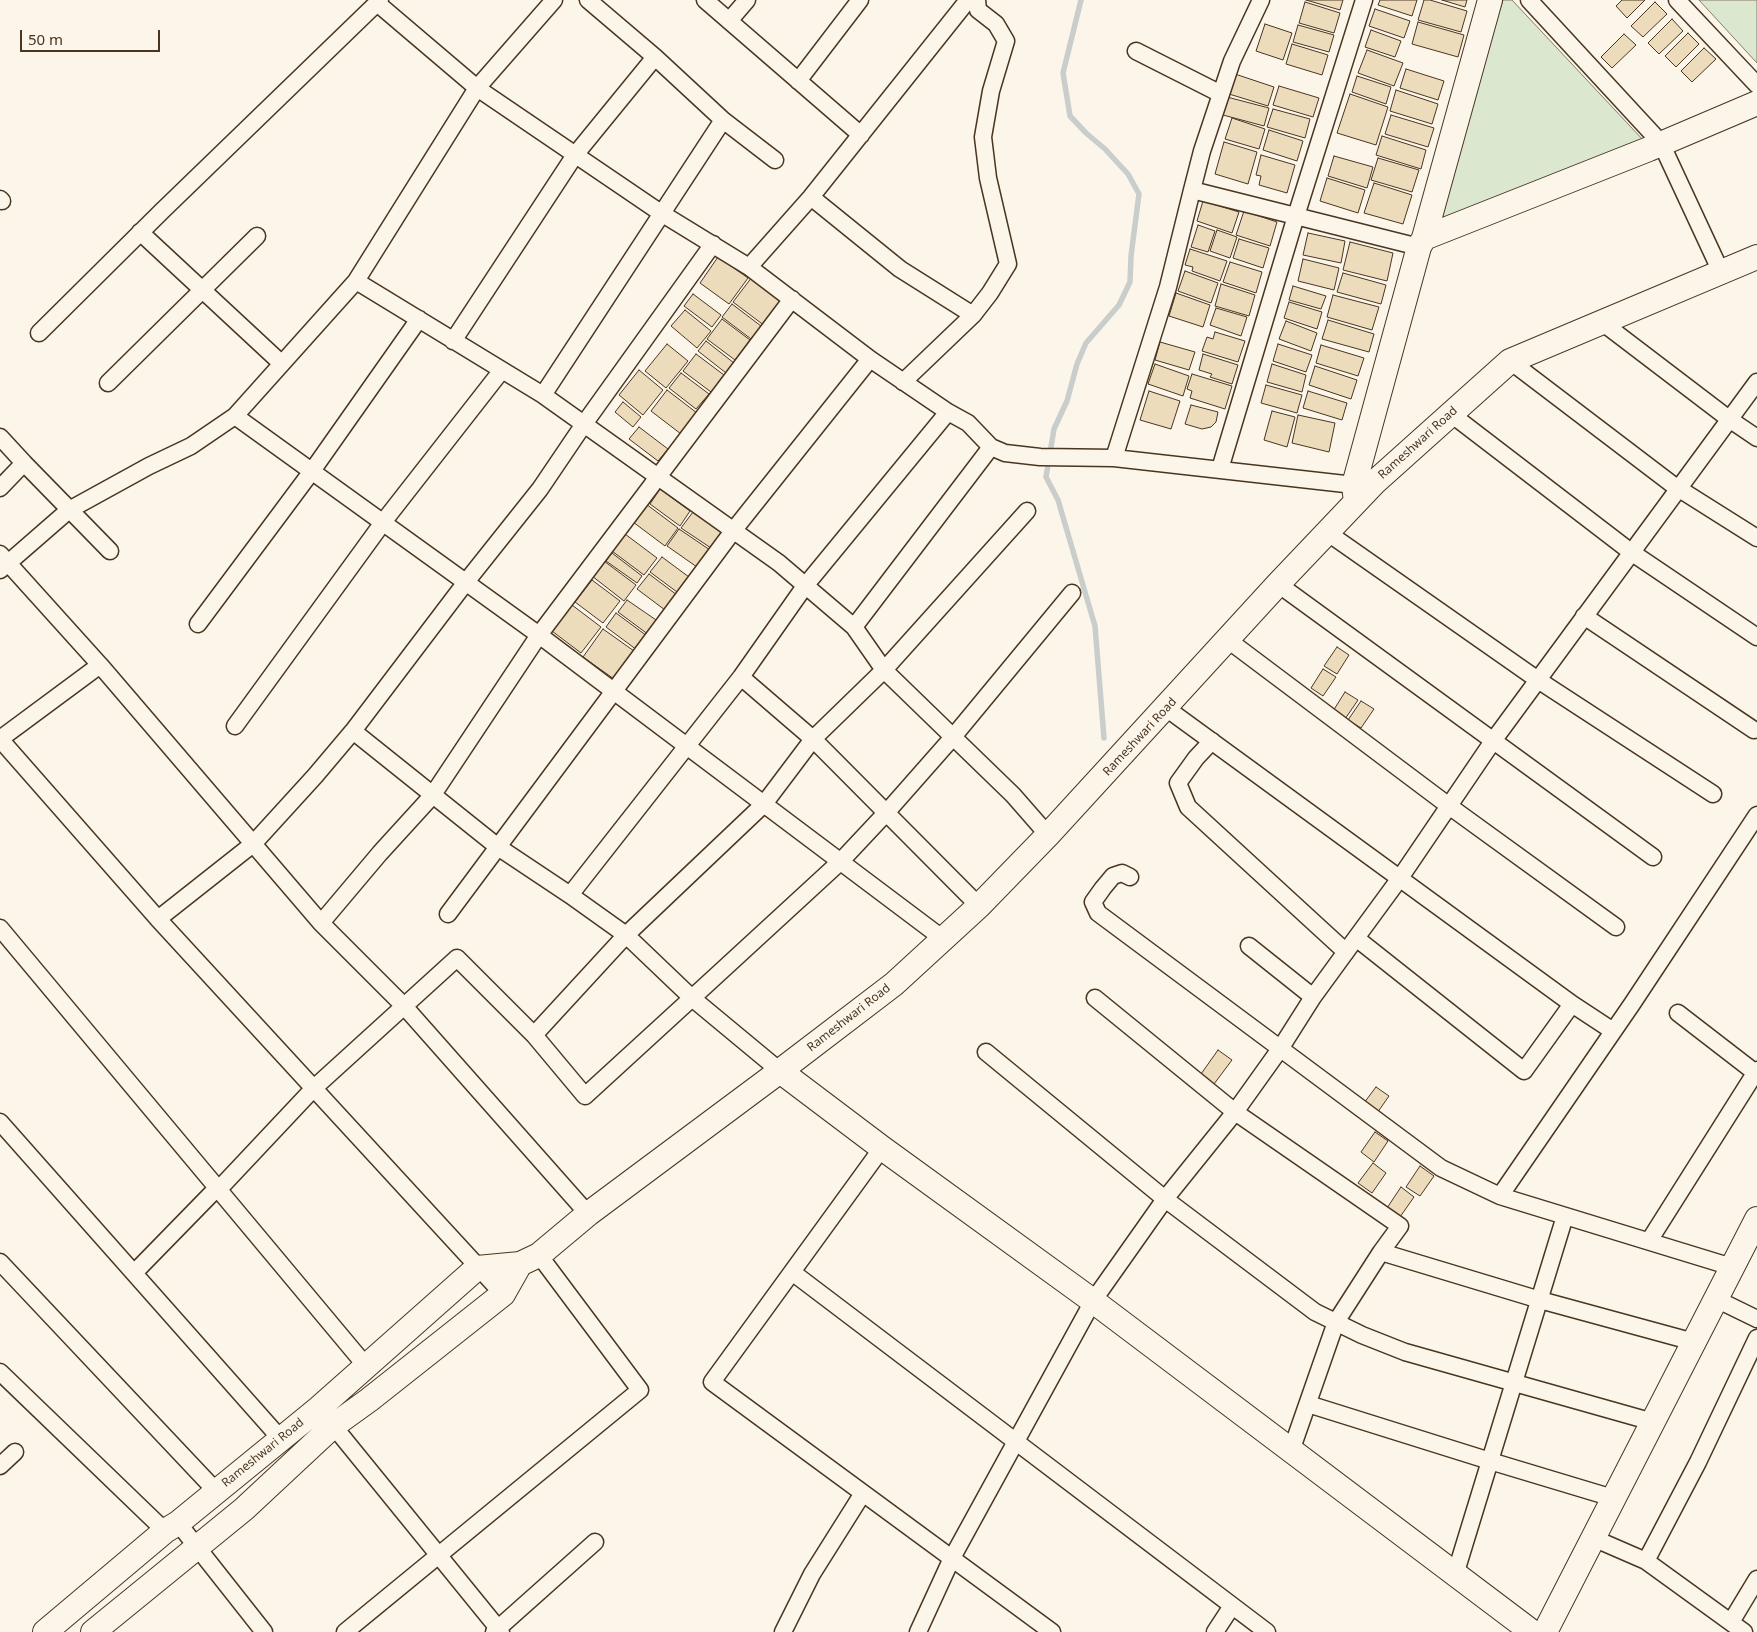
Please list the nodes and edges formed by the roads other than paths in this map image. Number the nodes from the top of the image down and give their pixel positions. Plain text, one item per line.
1 (554, 0) edge
2 (588, 0) edge
3 (705, 0) edge
4 (747, 0) edge
5 (860, 0) edge
6 (968, 0) edge
7 (977, 0) edge
8 (1261, 0) edge
9 (1364, 0) edge
10 (1490, 0) edge
11 (1529, 0) edge
12 (1677, 0) edge
13 (378, 1) edge
14 (730, 21) junction
15 (1136, 51) dead end
16 (655, 57) junction
17 (798, 81) junction
18 (1757, 85) edge
19 (476, 88) junction
20 (1221, 94) junction
21 (1757, 103) edge
22 (723, 120) junction
23 (861, 135) junction
24 (1661, 143) junction
25 (575, 155) junction
26 (775, 160) dead end
27 (1192, 190) junction
28 (811, 197) junction
29 (661, 214) junction
30 (1296, 216) junction
31 (140, 232) junction
32 (257, 236) dead end
33 (1421, 243) junction
34 (713, 244) junction
35 (1757, 257) edge
36 (750, 268) junction
37 (1721, 272) junction
38 (356, 281) junction
39 (203, 291) junction
40 (792, 299) junction
41 (973, 315) junction
42 (419, 319) junction
43 (1603, 322) junction
44 (39, 333) dead end
45 (454, 340) junction
46 (870, 359) junction
47 (1510, 361) junction
48 (281, 363) junction
49 (502, 370) junction
50 (903, 382) junction
51 (1757, 382) edge
52 (108, 383) dead end
53 (543, 395) junction
54 (948, 412) junction
55 (1451, 414) junction
56 (235, 416) junction
57 (1729, 419) junction
58 (584, 424) junction
59 (0, 437) edge
60 (1757, 438) edge
61 (991, 447) junction
62 (1114, 458) junction
63 (24, 463) junction
64 (1220, 469) junction
65 (312, 471) junction
66 (658, 476) junction
67 (0, 488) edge
68 (1679, 489) junction
69 (1355, 494) junction
70 (69, 510) junction
71 (1026, 511) dead end
72 (384, 521) junction
73 (733, 531) junction
74 (1328, 533) junction
75 (1757, 538) edge
76 (110, 551) dead end
77 (1631, 552) junction
78 (3, 562) edge
79 (466, 582) junction
80 (1278, 584) junction
81 (806, 586) junction
82 (1072, 593) dead end
83 (1584, 616) junction
84 (198, 624) dead end
85 (854, 627) junction
86 (539, 635) junction
87 (1757, 636) edge
88 (1228, 640) junction
89 (100, 665) junction
90 (884, 670) junction
91 (741, 677) junction
92 (1538, 680) junction
93 (615, 691) junction
94 (1166, 708) junction
95 (235, 726) dead end
96 (1754, 730) dead end
97 (353, 731) junction
98 (953, 737) junction
99 (0, 739) edge
100 (813, 739) junction
101 (1212, 741) junction
102 (1493, 741) junction
103 (686, 745) junction
104 (1713, 794) dead end
105 (432, 796) junction
106 (764, 804) junction
107 (1449, 806) junction
108 (886, 813) junction
109 (1757, 815) edge
110 (1048, 835) junction
111 (253, 844) junction
112 (498, 848) junction
113 (1653, 857) dead end
114 (841, 861) junction
115 (1130, 877) dead end
116 (1400, 878) junction
117 (570, 895) junction
118 (979, 906) junction
119 (448, 914) dead end
120 (158, 919) junction
121 (321, 923) junction
122 (1616, 927) dead end
123 (0, 928) edge
124 (626, 935) junction
125 (942, 938) junction
126 (1356, 938) junction
127 (1249, 946) dead end
128 (1346, 952) junction
129 (1313, 996) junction
130 (692, 998) junction
131 (1094, 998) dead end
132 (1572, 1004) junction
133 (404, 1006) junction
134 (1678, 1013) dead end
135 (1613, 1031) junction
136 (534, 1035) junction
137 (1280, 1049) junction
138 (986, 1052) dead end
139 (780, 1071) junction
140 (1756, 1072) edge
141 (314, 1088) junction
142 (1235, 1112) junction
143 (0, 1122) edge
144 (882, 1148) junction
145 (217, 1188) junction
146 (1500, 1196) junction
147 (1164, 1199) junction
148 (588, 1214) junction
149 (1566, 1216) junction
150 (1757, 1219) edge
151 (1649, 1242) junction
152 (1381, 1252) junction
153 (529, 1260) junction
154 (0, 1262) edge
155 (1732, 1267) junction
156 (477, 1268) junction
157 (792, 1272) junction
158 (134, 1273) junction
159 (503, 1294) junction
160 (1716, 1299) junction
161 (1540, 1300) junction
162 (1093, 1301) junction
163 (1757, 1319) edge
164 (1336, 1322) junction
165 (1757, 1338) edge
166 (1694, 1342) junction
167 (366, 1366) junction
168 (0, 1372) edge
169 (1514, 1383) junction
170 (1308, 1404) junction
171 (326, 1417) junction
172 (1652, 1422) junction
173 (280, 1438) junction
174 (1015, 1442) junction
175 (1291, 1451) junction
176 (15, 1452) dead end
177 (1490, 1461) junction
178 (0, 1466) edge
179 (216, 1491) junction
180 (862, 1493) junction
181 (1614, 1498) junction
182 (171, 1527) junction
183 (1593, 1538) junction
184 (595, 1542) dead end
185 (197, 1547) junction
186 (438, 1555) junction
187 (952, 1558) junction
188 (1646, 1561) junction
189 (1455, 1575) junction
190 (1757, 1579) edge
191 (1232, 1606) junction
192 (1738, 1627) edge
193 (498, 1631) edge
194 (45, 1632) edge
195 (92, 1632) edge
196 (264, 1632) edge
197 (345, 1632) edge
198 (783, 1632) edge
199 (918, 1632) edge
200 (1052, 1632) edge
201 (1215, 1632) edge
202 (1266, 1632) edge
203 (1532, 1632) edge
204 (1545, 1632) edge

1 - 19 street
2 - 16 street
3 - 14 street
4 - 14 street
5 - 17 street
6 - 23 street
7 - 41 street
8 - 20 street
9 - 30 street
10 - 33 main road
11 - 24 street
12 - 18 street
13 - 19 street
13 - 31 street
14 - 17 street
15 - 20 street
16 - 22 street
16 - 25 street
17 - 23 street
19 - 25 street
19 - 38 street
20 - 27 street
21 - 24 main road
22 - 26 street
22 - 29 street
23 - 28 street
24 - 33 main road
24 - 37 street
25 - 29 street
25 - 45 street
27 - 30 street
27 - 62 street
28 - 36 street
28 - 41 street
29 - 34 street
29 - 53 street
30 - 33 street
30 - 64 street
31 - 39 street
31 - 44 street
32 - 39 street
33 - 69 main road
34 - 36 street
34 - 58 street
35 - 37 main road, Rameshwari Road
36 - 40 street
37 - 43 main road, Rameshwari Road
38 - 42 street
38 - 48 street
39 - 48 street
39 - 52 street
40 - 46 street
40 - 66 street
41 - 50 street
42 - 45 street
42 - 65 street
43 - 47 main road, Rameshwari Road
43 - 57 street
45 - 49 street
46 - 50 street
46 - 73 street
47 - 55 main road, Rameshwari Road
47 - 68 street
48 - 56 street
49 - 53 street
49 - 72 street
50 - 54 street
51 - 57 street
53 - 58 street
54 - 61 street
54 - 81 street
55 - 69 main road, Rameshwari Road
55 - 77 street
56 - 65 street
56 - 70 street
57 - 60 street
57 - 68 street
58 - 66 street
58 - 79 street
59 - 63 street
61 - 62 street
61 - 85 street
62 - 64 street
63 - 67 street
63 - 70 street
64 - 69 street
65 - 72 street
65 - 84 street
66 - 73 street
66 - 86 street
68 - 75 street
68 - 77 street
69 - 74 main road, Rameshwari Road
70 - 76 street
70 - 78 street
71 - 90 street
72 - 79 street
72 - 95 street
73 - 81 street
73 - 93 street
74 - 80 main road, Rameshwari Road
74 - 92 street
77 - 83 street
77 - 87 street
78 - 89 street
79 - 86 street
79 - 97 street
80 - 88 main road, Rameshwari Road
80 - 102 street
81 - 85 street
81 - 91 street
82 - 98 street
83 - 92 street
83 - 96 street
85 - 90 street
86 - 93 street
86 - 105 street
88 - 94 main road, Rameshwari Road
88 - 107 street
89 - 99 street
89 - 111 street
90 - 98 street
90 - 100 street
91 - 100 street
91 - 103 street
92 - 102 street
92 - 104 street
93 - 103 street
93 - 112 street
94 - 101 street
94 - 110 main road, Rameshwari Road
97 - 105 street
97 - 111 street
98 - 108 street
98 - 110 street
99 - 120 street
100 - 106 street
100 - 108 street
101 - 116 street
101 - 128 street
102 - 107 street
102 - 113 street
103 - 106 street
103 - 117 street
105 - 112 street
105 - 121 street
106 - 114 street
106 - 124 street
107 - 116 street
107 - 122 street
108 - 114 street
108 - 118 street
109 - 135 street
110 - 118 main road, Rameshwari Road
111 - 120 street
111 - 121 street
112 - 117 street
112 - 119 street
114 - 125 street
114 - 130 street
115 - 137 street
116 - 126 street
116 - 132 street
117 - 124 street
118 - 125 main road, Rameshwari Road
120 - 141 street
121 - 133 street
123 - 145 street
124 - 130 street
124 - 136 street
125 - 139 main road, Rameshwari Road
126 - 128 street
126 - 132 street
127 - 129 street
128 - 129 street
129 - 137 street
130 - 136 street
130 - 139 street
131 - 142 street
132 - 135 street
133 - 136 street
133 - 141 street
133 - 148 street
134 - 140 street
135 - 146 street
137 - 142 street
137 - 146 street
138 - 147 street
139 - 144 main road
139 - 148 main road, Rameshwari Road
140 - 151 street
141 - 145 street
141 - 156 street
142 - 147 street
142 - 152 street
143 - 158 street
144 - 157 street
144 - 162 main road
145 - 158 street
145 - 167 street
146 - 149 street
147 - 162 street
147 - 164 street
148 - 153 main road, Rameshwari Road
149 - 151 street
149 - 161 street
150 - 155 main road
151 - 155 street
152 - 161 street
152 - 164 street
153 - 156 main road
153 - 159 main road
153 - 186 street
154 - 179 street
155 - 160 main road
156 - 159 street
156 - 167 main road, Rameshwari Road
157 - 174 street
157 - 180 street
158 - 173 street
159 - 171 main road
160 - 163 street
160 - 166 main road
161 - 166 street
161 - 169 street
162 - 174 street
162 - 175 main road
164 - 169 street
164 - 170 street
165 - 188 street
166 - 172 main road
167 - 171 main road, Rameshwari Road
168 - 182 street
169 - 172 street
169 - 177 street
170 - 175 street
170 - 177 street
171 - 173 main road, Rameshwari Road
171 - 185 main road
171 - 186 street
172 - 181 main road
173 - 179 main road, Rameshwari Road
174 - 187 street
174 - 191 street
175 - 189 main road
176 - 178 street
177 - 181 street
177 - 189 street
179 - 182 main road, Rameshwari Road
180 - 187 street
180 - 198 street
181 - 183 main road
182 - 185 street
182 - 194 main road, Rameshwari Road
183 - 188 street
183 - 204 main road
184 - 193 street
185 - 195 main road
185 - 196 street
186 - 193 street
186 - 197 street
187 - 199 street
187 - 200 street
188 - 192 street
189 - 203 main road
190 - 192 street
191 - 201 street
191 - 202 street

